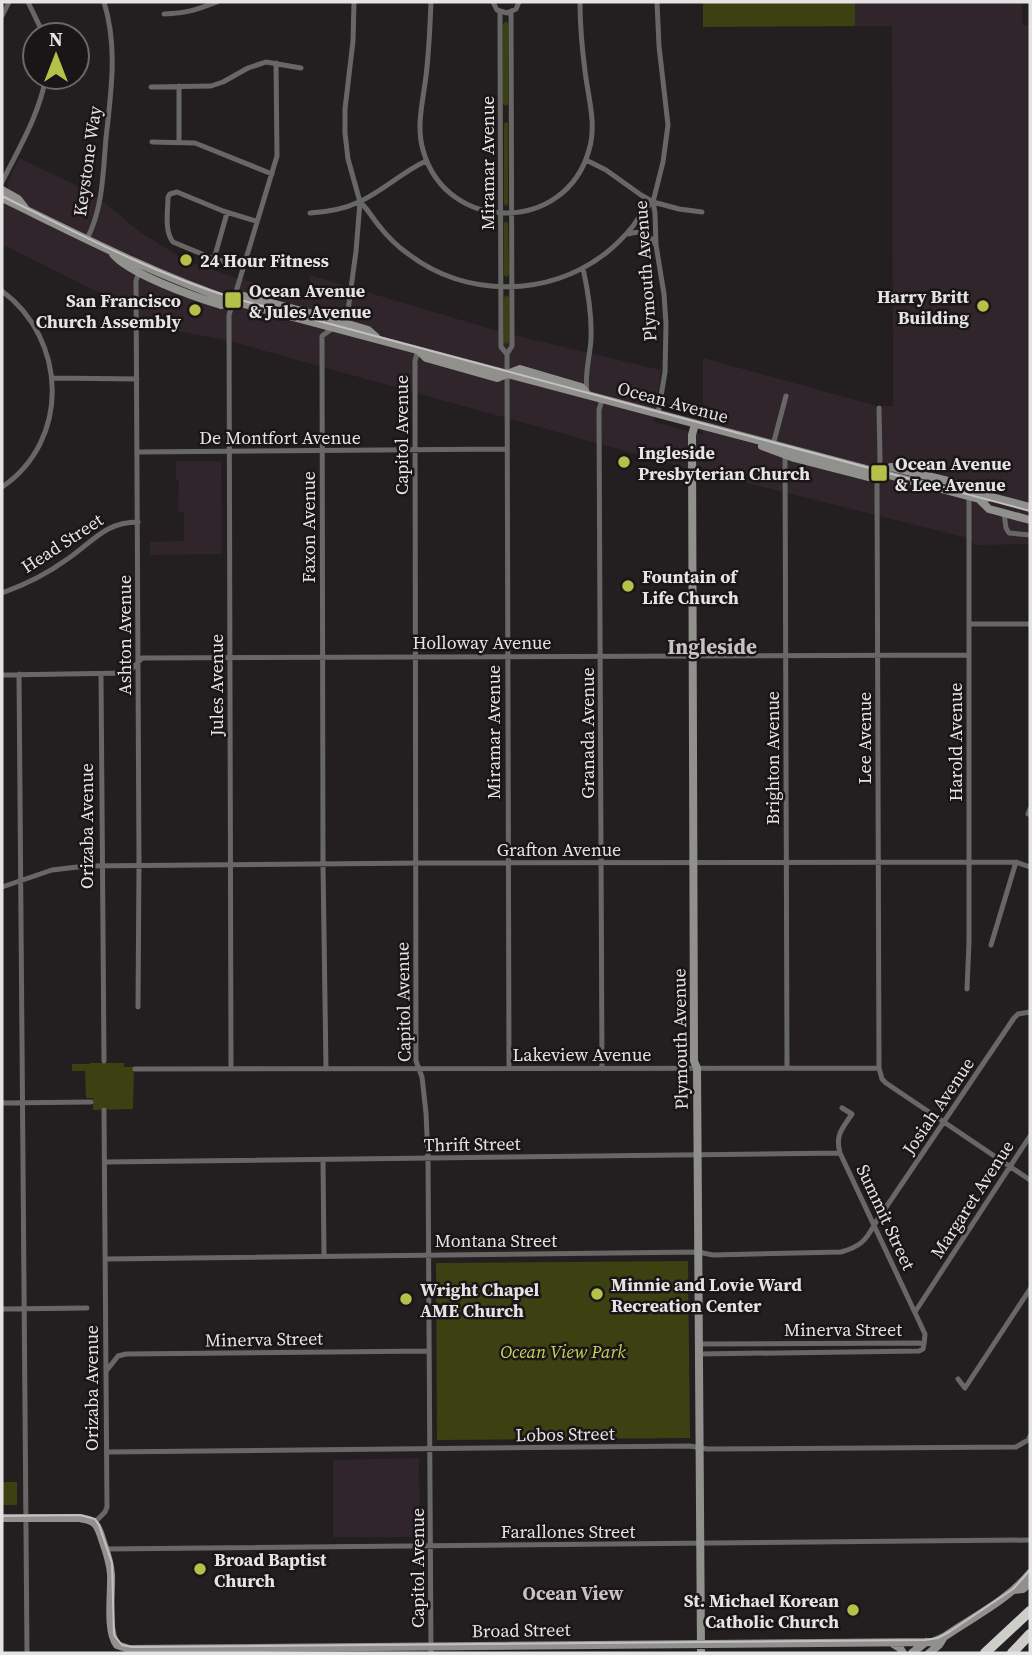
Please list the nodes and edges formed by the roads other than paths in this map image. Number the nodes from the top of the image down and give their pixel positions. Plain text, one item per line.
1 (9, 2) edge
2 (28, 2) edge
3 (104, 2) edge
4 (217, 2) edge
5 (354, 2) edge
6 (431, 2) edge
7 (493, 2) edge
8 (519, 2) edge
9 (580, 2) edge
10 (657, 2) edge
11 (500, 12) junction
12 (511, 12) junction
13 (164, 14) dead end
14 (2, 16) edge
15 (37, 21) edge
16 (276, 63) junction
17 (301, 68) dead end
18 (151, 86) dead end
19 (179, 86) junction
20 (42, 91) edge
21 (152, 142) dead end
22 (179, 142) junction
23 (426, 160) junction
24 (586, 160) junction
25 (272, 174) junction
26 (2, 182) edge
27 (2, 190) edge
28 (2, 198) edge
29 (360, 202) junction
30 (653, 202) junction
31 (27, 211) junction
32 (702, 212) dead end
33 (227, 213) junction
34 (310, 213) dead end
35 (506, 213) junction
36 (256, 221) junction
37 (626, 235) junction
38 (87, 239) junction
39 (656, 245) junction
40 (214, 259) junction
41 (230, 263) dead end
42 (140, 268) junction
43 (583, 268) junction
44 (501, 287) junction
45 (512, 287) junction
46 (2, 291) edge
47 (233, 301) junction
48 (338, 325) junction
49 (418, 350) junction
50 (507, 354) junction
51 (507, 373) junction
52 (52, 378) junction
53 (137, 379) junction
54 (588, 395) junction
55 (786, 396) dead end
56 (602, 399) junction
57 (879, 408) dead end
58 (658, 414) junction
59 (695, 424) junction
60 (750, 439) junction
61 (773, 445) junction
62 (507, 449) junction
63 (322, 450) junction
64 (415, 450) junction
65 (229, 451) junction
66 (138, 452) junction
67 (785, 452) junction
68 (879, 473) junction
69 (2, 486) edge
70 (968, 496) junction
71 (992, 497) junction
72 (979, 499) junction
73 (1030, 507) edge
74 (1004, 513) junction
75 (1030, 520) edge
76 (138, 522) junction
77 (1030, 535) edge
78 (2, 593) edge
79 (969, 624) junction
80 (1030, 624) edge
81 (878, 655) junction
82 (969, 655) junction
83 (322, 656) junction
84 (414, 656) junction
85 (507, 656) junction
86 (693, 656) junction
87 (786, 656) junction
88 (229, 657) junction
89 (600, 657) junction
90 (138, 662) junction
91 (2, 674) edge
92 (19, 674) junction
93 (101, 674) junction
94 (969, 862) junction
95 (1016, 862) junction
96 (415, 863) junction
97 (508, 863) junction
98 (694, 863) junction
99 (786, 863) junction
100 (878, 863) junction
101 (230, 864) junction
102 (323, 864) junction
103 (601, 864) junction
104 (139, 865) junction
105 (102, 866) junction
106 (1030, 867) edge
107 (21, 880) junction
108 (2, 887) edge
109 (991, 945) dead end
110 (967, 989) dead end
111 (138, 1007) dead end
112 (1030, 1012) edge
113 (104, 1061) dead end
114 (509, 1068) junction
115 (602, 1068) junction
116 (697, 1068) junction
117 (787, 1068) junction
118 (879, 1068) junction
119 (135, 1069) dead end
120 (231, 1069) junction
121 (326, 1069) junction
122 (418, 1069) junction
123 (91, 1102) dead end
124 (2, 1103) edge
125 (23, 1103) junction
126 (842, 1108) dead end
127 (104, 1111) dead end
128 (944, 1122) junction
129 (1030, 1136) edge
130 (841, 1153) junction
131 (697, 1154) junction
132 (428, 1157) junction
133 (323, 1160) junction
134 (105, 1162) junction
135 (1010, 1166) junction
136 (1030, 1180) edge
137 (874, 1225) junction
138 (698, 1252) junction
139 (429, 1254) junction
140 (324, 1255) junction
141 (106, 1259) junction
142 (1030, 1289) edge
143 (24, 1308) junction
144 (87, 1308) dead end
145 (2, 1309) edge
146 (915, 1312) junction
147 (924, 1344) junction
148 (699, 1345) junction
149 (429, 1351) junction
150 (699, 1354) junction
151 (107, 1371) junction
152 (958, 1379) dead end
153 (1030, 1436) edge
154 (699, 1448) junction
155 (430, 1449) junction
156 (107, 1452) junction
157 (2, 1518) edge
158 (25, 1518) junction
159 (95, 1522) junction
160 (1030, 1540) edge
161 (700, 1544) junction
162 (431, 1546) junction
163 (106, 1549) junction
164 (1030, 1573) edge
165 (1030, 1582) edge
166 (1014, 1590) junction
167 (1030, 1611) edge
168 (1030, 1634) edge
169 (944, 1637) junction
170 (882, 1642) junction
171 (926, 1642) junction
172 (117, 1645) junction
173 (701, 1648) edge
174 (431, 1650) edge
175 (27, 1653) edge
176 (111, 1653) edge
177 (903, 1653) edge
178 (912, 1653) edge
179 (923, 1653) edge
180 (929, 1653) edge
181 (985, 1653) edge
182 (1012, 1653) edge

1 - 14 street
2 - 15 street
3 - 38 street, Keystone Way
4 - 13 street
5 - 29 street, Faxon Avenue
6 - 23 street
7 - 11 street
8 - 12 street
9 - 24 street
10 - 30 street, Plymouth Avenue
11 - 12 street
11 - 35 street, Miramar Avenue
12 - 35 street, Miramar Avenue
16 - 17 street
16 - 19 street
16 - 25 street, Jules Avenue
18 - 19 street
19 - 22 street
20 - 26 street
21 - 22 street
22 - 25 street
23 - 29 street
23 - 35 street
24 - 30 street
24 - 35 street
25 - 36 street, Jules Avenue
27 - 31 street, Ocean Avenue
28 - 31 street, Ocean Avenue
29 - 34 street
29 - 44 street
29 - 48 street, Faxon Avenue
30 - 32 street
30 - 37 street
30 - 39 street, Plymouth Avenue
31 - 38 street, Ocean Avenue
33 - 36 street
33 - 40 street
33 - 40 street
35 - 44 street, Miramar Avenue
35 - 45 street, Miramar Avenue
36 - 47 street, Jules Avenue
37 - 39 street
37 - 43 street
38 - 42 street, Ocean Avenue
39 - 58 street, Plymouth Avenue
40 - 41 street
42 - 47 street, Ocean Avenue
42 - 53 street, Ashton Avenue
43 - 45 street
43 - 54 street
44 - 45 street
44 - 50 street, Miramar Avenue
45 - 50 street, Miramar Avenue
46 - 52 street
47 - 48 street, Ocean Avenue
47 - 65 street, Jules Avenue
48 - 49 street, Ocean Avenue
48 - 63 street, Faxon Avenue
49 - 51 street, Ocean Avenue
49 - 64 street, Capitol Avenue
50 - 51 street, Miramar Avenue
51 - 54 street, Ocean Avenue
51 - 62 street, Miramar Avenue
52 - 53 street
52 - 69 street
53 - 66 street, Ashton Avenue
54 - 56 street, Ocean Avenue
55 - 61 street
56 - 58 street, Ocean Avenue
56 - 89 street, Granada Avenue
57 - 68 street, Lee Avenue
58 - 59 street, Ocean Avenue
59 - 60 street, Ocean Avenue
59 - 86 street, Plymouth Avenue
60 - 61 street, Ocean Avenue
60 - 67 street, Ocean Avenue
61 - 67 street, Ocean Avenue
62 - 64 street, De Montfort Avenue
62 - 85 street, Miramar Avenue
63 - 64 street, De Montfort Avenue
63 - 65 street, De Montfort Avenue
63 - 83 street, Faxon Avenue
64 - 84 street, Capitol Avenue
65 - 66 street, De Montfort Avenue
65 - 88 street, Jules Avenue
66 - 76 street, Ashton Avenue
67 - 68 street, Ocean Avenue
67 - 87 street, Brighton Avenue
68 - 70 street, Ocean Avenue
68 - 71 street, Ocean Avenue
68 - 81 street, Lee Avenue
70 - 72 street, Ocean Avenue
70 - 79 street, Harold Avenue
71 - 72 street, Ocean Avenue
71 - 73 street, Ocean Avenue
72 - 74 street, Ocean Avenue
74 - 75 street, Ocean Avenue
74 - 77 street, Ocean Avenue
76 - 78 street, Head Street
76 - 90 street, Ashton Avenue
79 - 80 street
79 - 82 street, Harold Avenue
81 - 82 street, Holloway Avenue
81 - 87 street, Holloway Avenue
81 - 100 street, Lee Avenue
82 - 94 street, Harold Avenue
83 - 84 street, Holloway Avenue
83 - 88 street, Holloway Avenue
83 - 102 street, Faxon Avenue
84 - 85 street, Holloway Avenue
84 - 96 street, Capitol Avenue
85 - 89 street, Holloway Avenue
85 - 97 street, Miramar Avenue
86 - 87 street, Holloway Avenue
86 - 89 street, Holloway Avenue
86 - 98 street, Plymouth Avenue
87 - 99 street, Brighton Avenue
88 - 90 street, Holloway Avenue
88 - 101 street, Jules Avenue
89 - 103 street, Granada Avenue
90 - 93 street, Holloway Avenue
90 - 104 street, Ashton Avenue
91 - 92 street, Holloway Avenue
92 - 93 street, Holloway Avenue
92 - 107 street
93 - 105 street, Orizaba Avenue
94 - 95 street, Grafton Avenue
94 - 100 street, Grafton Avenue
94 - 110 street, Harold Avenue
95 - 106 street, Grafton Avenue
95 - 109 street
96 - 97 street, Grafton Avenue
96 - 102 street, Grafton Avenue
96 - 122 street, Capitol Avenue
97 - 103 street, Grafton Avenue
97 - 114 street, Miramar Avenue
98 - 99 street, Grafton Avenue
98 - 103 street, Grafton Avenue
98 - 116 street, Plymouth Avenue
99 - 100 street, Grafton Avenue
99 - 117 street, Brighton Avenue
100 - 118 street, Lee Avenue
101 - 102 street, Grafton Avenue
101 - 104 street, Grafton Avenue
101 - 120 street, Jules Avenue
102 - 121 street, Faxon Avenue
103 - 115 street, Granada Avenue
104 - 105 street, Grafton Avenue
104 - 111 street, Ashton Avenue
105 - 107 street, Grafton Avenue
105 - 113 street, Orizaba Avenue
107 - 108 street, Grafton Avenue
107 - 125 street
112 - 128 street, Josiah Avenue
114 - 115 street, Lakeview Avenue
114 - 122 street, Lakeview Avenue
115 - 116 street, Lakeview Avenue
116 - 117 street, Lakeview Avenue
116 - 131 street, Plymouth Avenue
117 - 118 street, Lakeview Avenue
118 - 128 street
119 - 120 street, Lakeview Avenue
120 - 121 street, Lakeview Avenue
121 - 122 street, Lakeview Avenue
122 - 132 street, Capitol Avenue
123 - 125 street
124 - 125 street
125 - 143 street
126 - 130 street, Summit Street
127 - 134 street, Orizaba Avenue
128 - 135 street
128 - 137 street, Josiah Avenue
129 - 135 street, Margaret Avenue
130 - 131 street, Thrift Street
130 - 137 street, Summit Street
131 - 132 street, Thrift Street
131 - 138 street, Plymouth Avenue
132 - 133 street, Thrift Street
132 - 139 street, Capitol Avenue
133 - 134 street, Thrift Street
133 - 140 street
134 - 141 street, Orizaba Avenue
135 - 136 street
135 - 146 street, Margaret Avenue
137 - 138 street, Montana Street
137 - 146 street, Summit Street
138 - 139 street, Montana Street
138 - 148 street, Plymouth Avenue
139 - 140 street, Montana Street
139 - 149 street, Capitol Avenue
140 - 141 street, Montana Street
141 - 151 street, Orizaba Avenue
142 - 152 street
143 - 144 street
143 - 145 street
143 - 158 street
146 - 147 street, Summit Street
147 - 148 street, Minerva Street
147 - 150 street, Minerva Street
148 - 150 street, Plymouth Avenue
149 - 151 street, Minerva Street
149 - 155 street, Capitol Avenue
150 - 154 street, Plymouth Avenue
151 - 156 street, Orizaba Avenue
153 - 154 street, Lobos Street
154 - 155 street, Lobos Street
154 - 161 street, Plymouth Avenue
155 - 156 street, Lobos Street
155 - 162 street, Capitol Avenue
156 - 159 street, Orizaba Avenue
157 - 158 street
158 - 159 street
158 - 175 street
159 - 163 street
160 - 161 street, Farallones Street
161 - 162 street, Farallones Street
161 - 173 street, Plymouth Avenue
162 - 163 street, Farallones Street
162 - 174 street, Capitol Avenue
163 - 172 street
164 - 166 street
165 - 166 street
166 - 169 street
167 - 181 highway
168 - 182 highway
169 - 171 street
169 - 180 street
170 - 171 street, Broad Street
170 - 173 street, Broad Street
170 - 177 street
171 - 178 street
171 - 179 street
172 - 174 street, Broad Street
172 - 176 street
173 - 174 street, Broad Street

